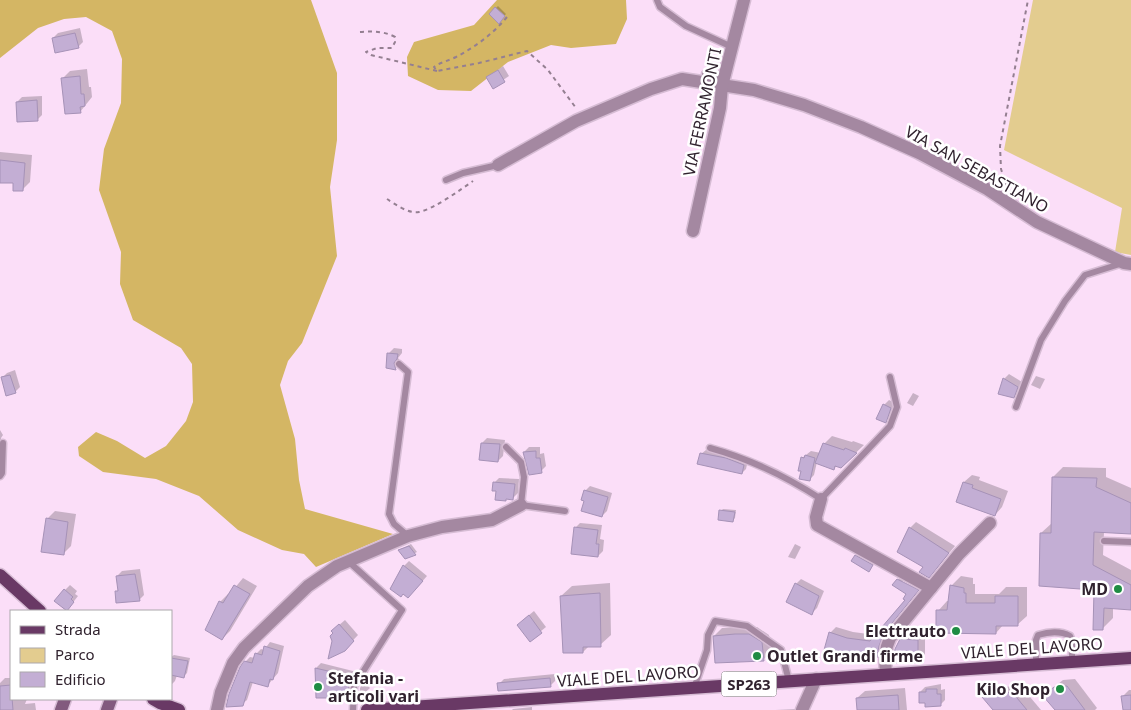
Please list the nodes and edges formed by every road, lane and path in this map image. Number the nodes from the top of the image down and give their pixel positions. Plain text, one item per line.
1 (658, 0) edge
2 (744, 0) edge
3 (1028, 0) edge
4 (507, 17) dead end
5 (360, 32) dead end
6 (732, 47) junction
7 (436, 71) junction
8 (705, 74) dead end
9 (723, 81) junction
10 (583, 118) junction
11 (498, 165) joint
12 (477, 177) dead end
13 (446, 180) dead end
14 (1008, 188) dead end
15 (387, 199) dead end
16 (693, 231) dead end
17 (1128, 263) edge
18 (399, 364) dead end
19 (890, 377) dead end
20 (1016, 407) dead end
21 (3, 443) dead end
22 (506, 447) dead end
23 (710, 448) dead end
24 (0, 476) edge
25 (821, 499) junction
26 (521, 505) junction
27 (565, 511) dead end
28 (990, 523) dead end
29 (408, 536) junction
30 (1104, 541) dead end
31 (1131, 542) edge
32 (349, 562) junction
33 (0, 575) edge
34 (932, 588) junction
35 (39, 610) edge
36 (1131, 658) edge
37 (1072, 661) junction
38 (1036, 664) junction
39 (886, 674) junction
40 (816, 679) junction
41 (789, 681) junction
42 (694, 688) junction
43 (155, 700) edge
44 (180, 710) edge
45 (217, 710) edge
46 (353, 710) edge
47 (366, 710) edge
48 (802, 710) edge

1 - 6 lane
2 - 6 street, VIA FERRAMONTI
3 - 14 path
4 - 7 path
5 - 7 path
6 - 9 street, VIA FERRAMONTI
7 - 10 path
8 - 9 lane
9 - 10 street, VIA SAN SEBASTIANO
9 - 16 street, VIA FERRAMONTI
9 - 17 street, VIA SAN SEBASTIANO
10 - 11 street, VIA SAN SEBASTIANO
11 - 13 lane
12 - 15 path
17 - 20 lane
18 - 29 lane
19 - 25 lane
21 - 24 lane
22 - 26 lane
23 - 25 lane
25 - 34 street
26 - 27 lane
26 - 29 street
28 - 34 street
29 - 32 street
30 - 31 lane
32 - 45 street
32 - 46 lane
33 - 35 main road
34 - 39 street
36 - 37 main road, VIALE DEL LAVORO / SP263
37 - 38 main road, VIALE DEL LAVORO / SP263
37 - 38 lane
38 - 39 main road, VIALE DEL LAVORO / SP263
39 - 40 main road, VIALE DEL LAVORO / SP263
40 - 41 main road, VIALE DEL LAVORO / SP263
40 - 48 street
41 - 42 main road, VIALE DEL LAVORO / SP263
41 - 42 lane
42 - 47 main road, VIALE DEL LAVORO / SP263
43 - 44 main road

